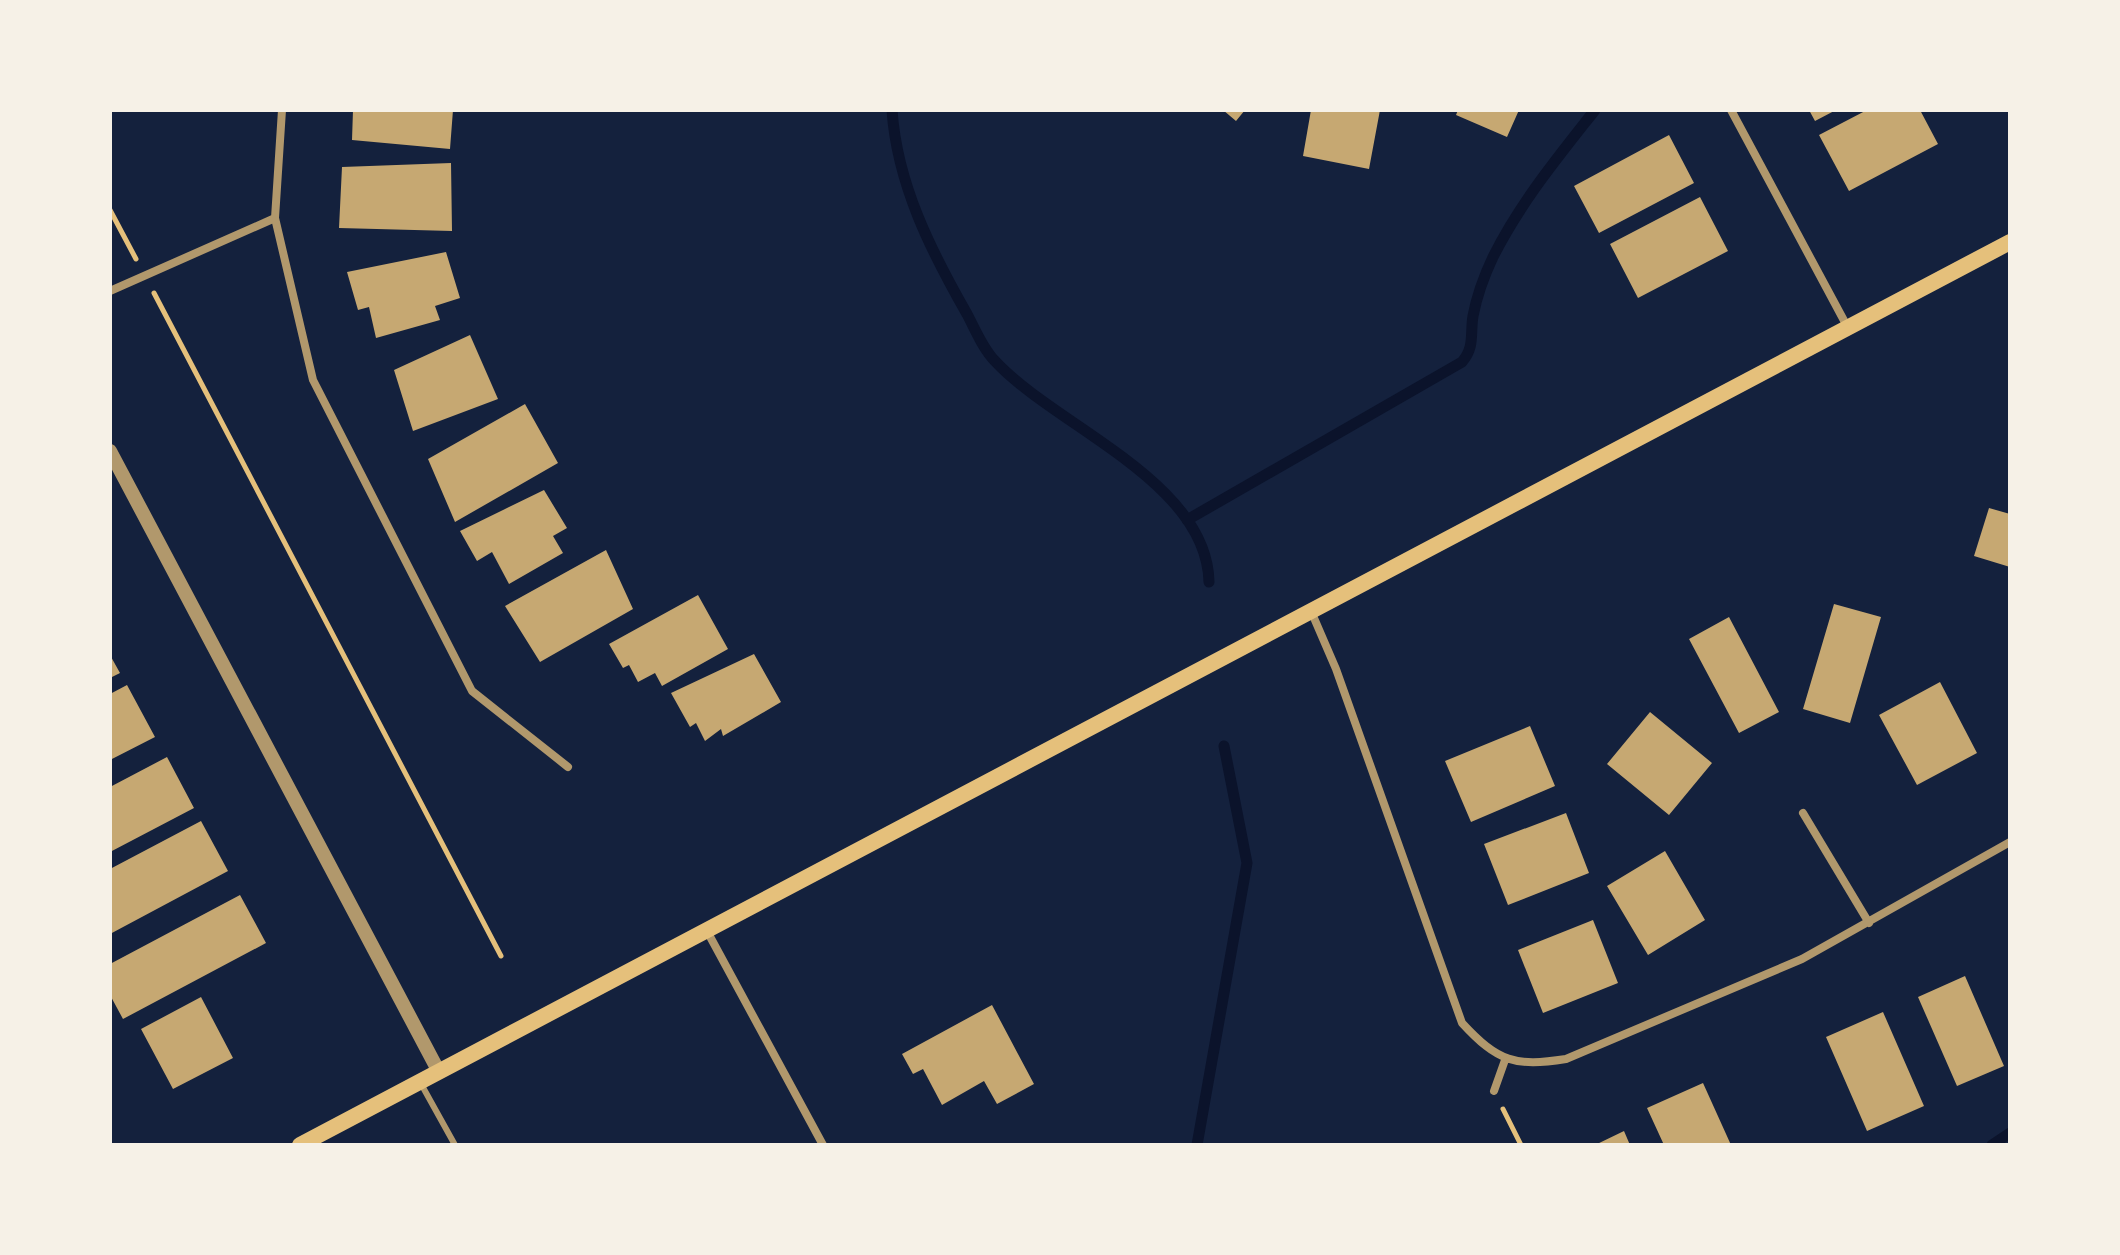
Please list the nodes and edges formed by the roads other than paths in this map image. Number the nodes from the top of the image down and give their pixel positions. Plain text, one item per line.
1 (282, 110) edge
2 (1731, 110) edge
3 (275, 218) junction
4 (2010, 242) edge
5 (110, 291) edge
6 (1848, 328) junction
7 (110, 451) edge
8 (1310, 611) junction
9 (568, 767) dead end
10 (1803, 813) dead end
11 (2010, 842) edge
12 (1869, 923) junction
13 (707, 931) junction
14 (1505, 1060) junction
15 (439, 1072) junction
16 (420, 1082) junction
17 (1494, 1091) road end
18 (300, 1145) edge
19 (455, 1145) edge
20 (823, 1145) edge

1 - 3 street
2 - 6 street
3 - 5 street
3 - 9 street
4 - 6 main road
6 - 8 main road
7 - 15 street
8 - 13 main road
8 - 14 street
10 - 12 street
11 - 12 street
12 - 14 street
13 - 15 main road
13 - 20 street
14 - 17 street
15 - 16 main road
16 - 18 main road
16 - 19 lane

